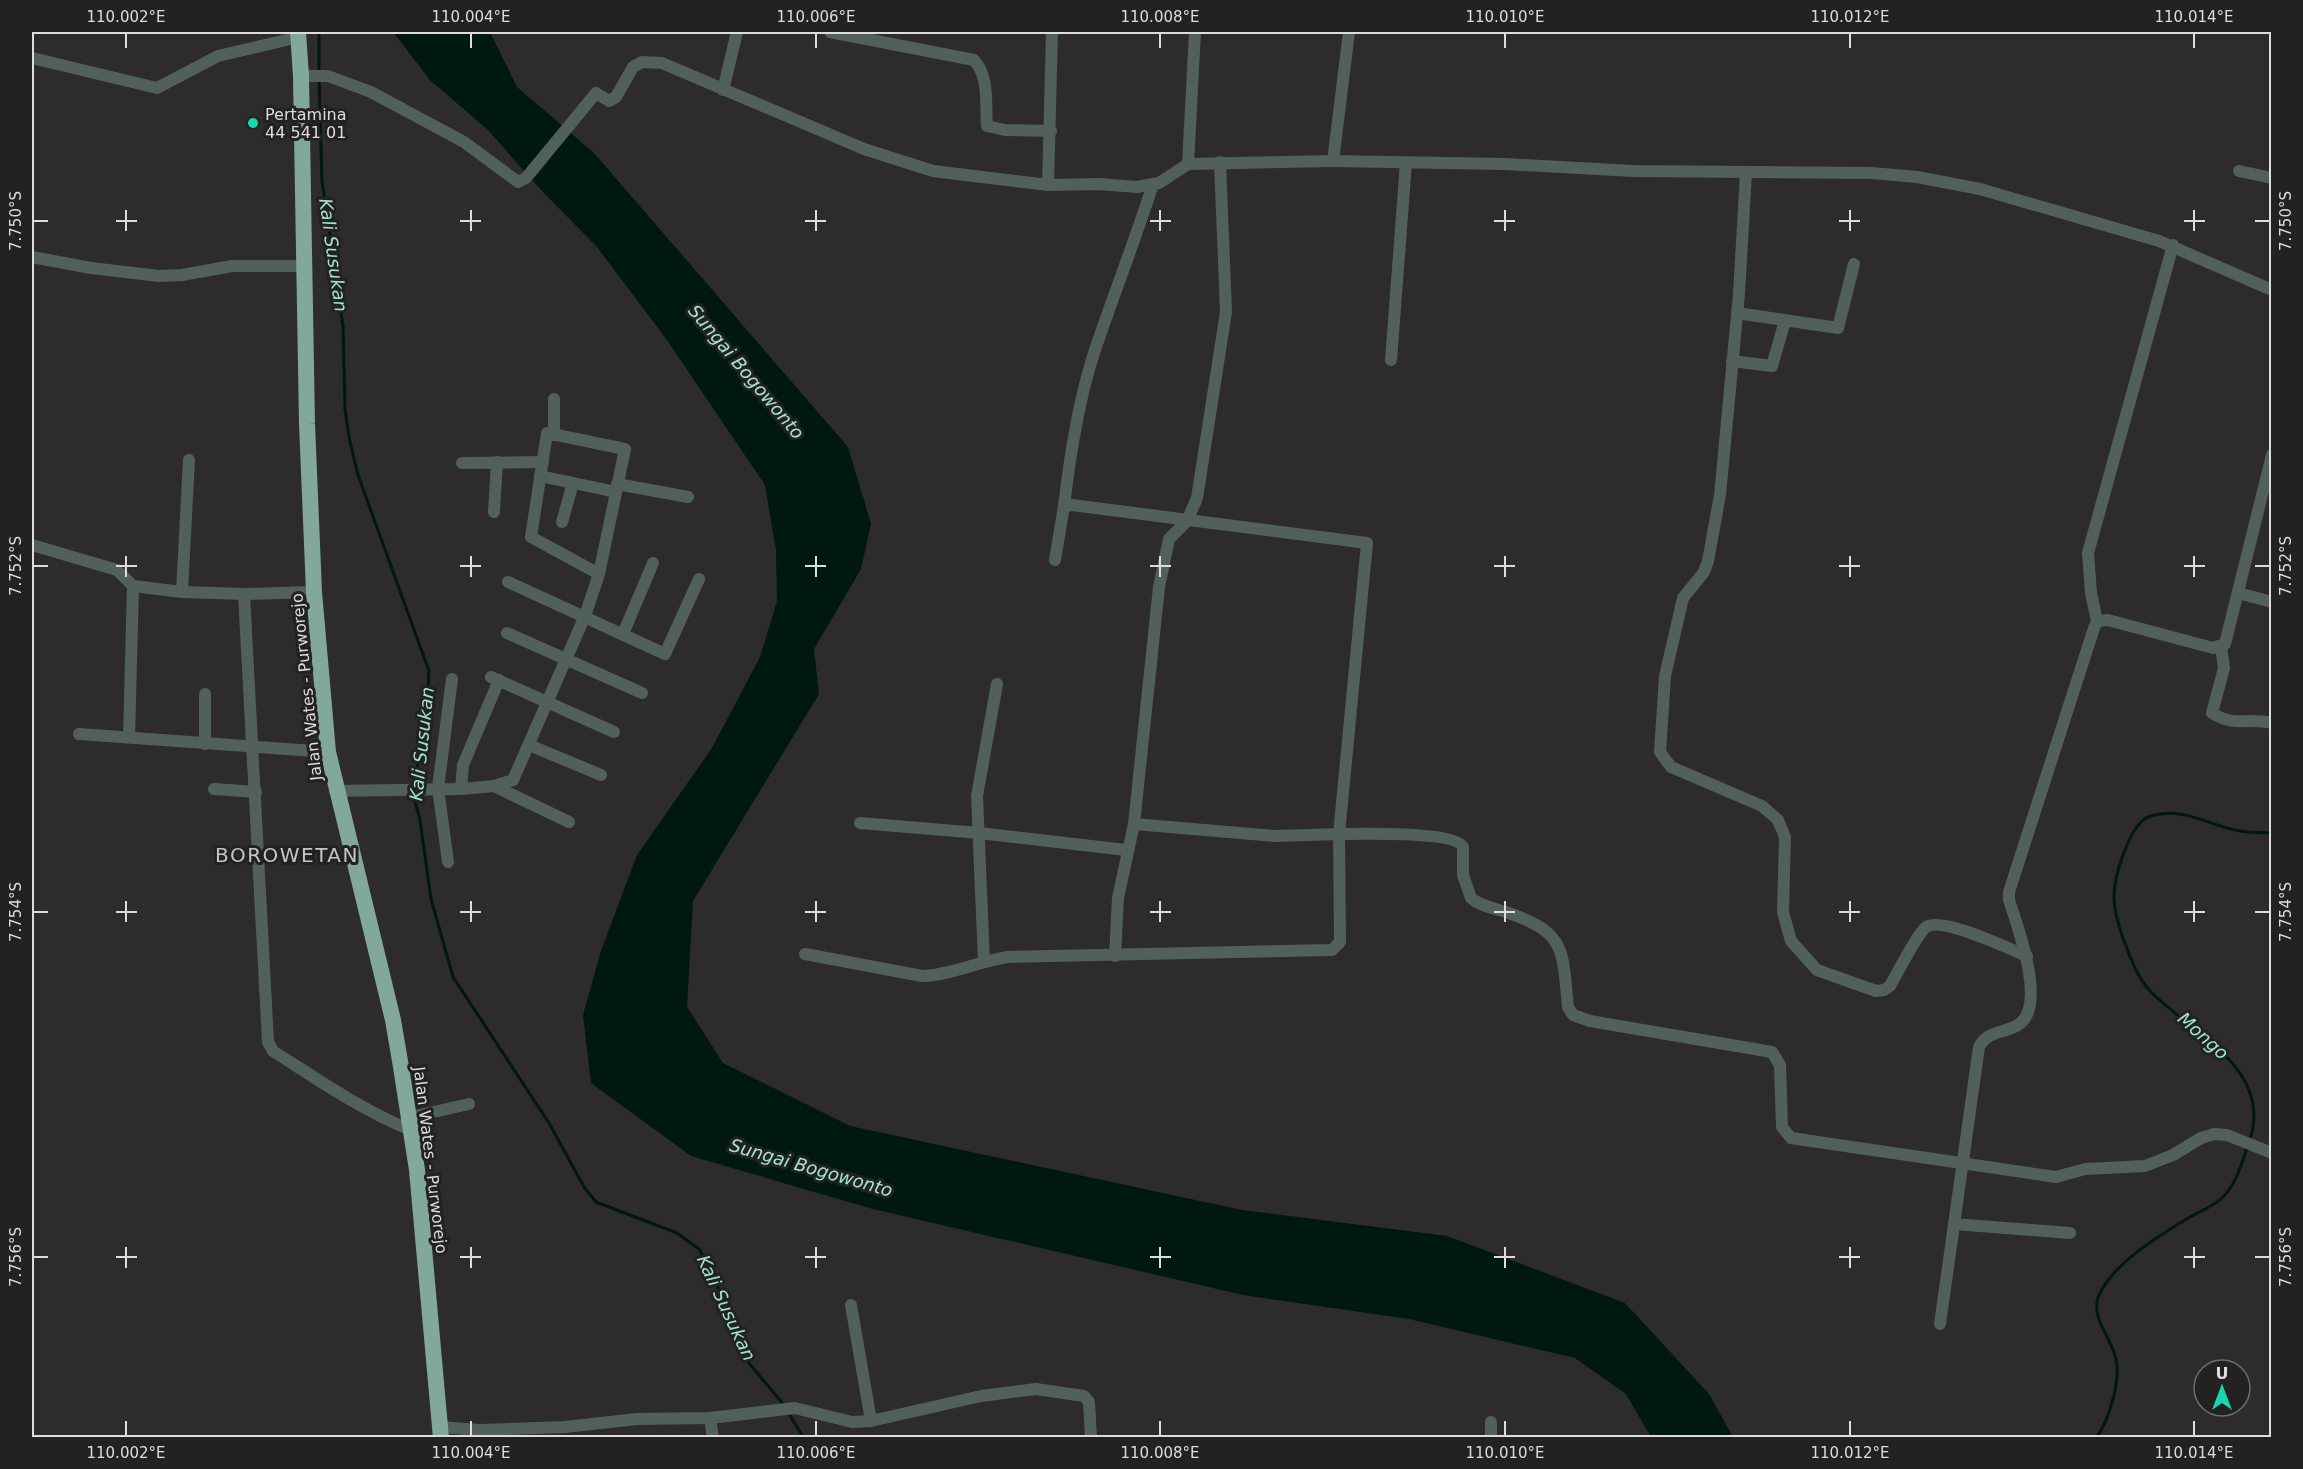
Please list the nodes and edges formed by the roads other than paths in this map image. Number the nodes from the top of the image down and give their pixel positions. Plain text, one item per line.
1 (737, 32) edge
2 (830, 32) edge
3 (1052, 32) edge
4 (1195, 32) edge
5 (1348, 32) edge
6 (298, 34) edge
7 (32, 58) edge
8 (306, 76) junction
9 (723, 90) junction
10 (1051, 131) junction
11 (1333, 161) junction
12 (1220, 162) junction
13 (1406, 163) junction
14 (1188, 164) junction
15 (2239, 171) dead end
16 (1746, 173) junction
17 (2271, 178) edge
18 (1153, 184) junction
19 (1048, 185) junction
20 (2173, 245) junction
21 (32, 257) edge
22 (1854, 264) dead end
23 (304, 266) junction
24 (2271, 290) edge
25 (1737, 313) junction
26 (1785, 321) junction
27 (1390, 360) dead end
28 (1732, 361) junction
29 (554, 399) dead end
30 (554, 435) junction
31 (2271, 455) edge
32 (189, 460) dead end
33 (497, 462) junction
34 (543, 462) junction
35 (462, 463) dead end
36 (540, 476) junction
37 (573, 483) junction
38 (616, 488) junction
39 (688, 497) dead end
40 (1064, 506) junction
41 (494, 512) dead end
42 (1187, 521) junction
43 (562, 522) dead end
44 (32, 545) edge
45 (1055, 560) dead end
46 (653, 562) dead end
47 (599, 574) junction
48 (699, 579) dead end
49 (508, 582) dead end
50 (132, 585) junction
51 (183, 592) junction
52 (314, 592) junction
53 (2238, 593) junction
54 (244, 594) junction
55 (2271, 602) edge
56 (585, 616) junction
57 (2097, 621) junction
58 (507, 633) dead end
59 (623, 634) junction
60 (2221, 646) junction
61 (566, 658) junction
62 (452, 679) dead end
63 (997, 684) dead end
64 (642, 693) dead end
65 (205, 694) dead end
66 (546, 701) junction
67 (2271, 723) edge
68 (614, 732) dead end
69 (79, 734) dead end
70 (129, 737) junction
71 (205, 744) junction
72 (529, 745) junction
73 (252, 748) junction
74 (328, 752) junction
75 (601, 775) dead end
76 (494, 786) junction
77 (438, 788) junction
78 (214, 789) dead end
79 (461, 789) junction
80 (335, 791) junction
81 (256, 792) junction
82 (568, 822) dead end
83 (860, 823) dead end
84 (1134, 824) junction
85 (979, 832) junction
86 (1339, 834) junction
87 (1126, 850) junction
88 (448, 862) dead end
89 (805, 954) dead end
90 (1115, 956) junction
91 (2026, 956) junction
92 (984, 961) junction
93 (469, 1104) dead end
94 (408, 1124) junction
95 (2271, 1153) edge
96 (1962, 1163) junction
97 (1953, 1224) junction
98 (2070, 1233) dead end
99 (851, 1305) dead end
100 (1940, 1324) dead end
101 (710, 1418) junction
102 (871, 1421) junction
103 (1491, 1422) dead end
104 (441, 1432) edge
105 (565, 1432) edge
106 (713, 1437) edge
107 (1091, 1437) edge
108 (1491, 1437) edge

1 - 9 street
2 - 10 street
3 - 10 street
4 - 14 street
5 - 11 street
6 - 7 street
6 - 8 highway, Jalan Wates - Purworejo
8 - 9 street
8 - 23 highway, Jalan Wates - Purworejo
9 - 19 street
10 - 19 street
11 - 12 street
11 - 13 street
12 - 14 street
12 - 42 street
13 - 16 street
13 - 27 street
14 - 18 street
15 - 17 street
16 - 20 street
16 - 25 street
18 - 19 street
18 - 40 street
20 - 24 street
20 - 57 street
21 - 23 street
22 - 26 street
23 - 52 highway, Jalan Wates - Purworejo
25 - 26 street
25 - 28 street
26 - 28 street
28 - 91 street
29 - 30 street
30 - 34 street
30 - 38 street
31 - 53 street
32 - 51 street
33 - 34 street
33 - 35 street
33 - 41 street
34 - 36 street
36 - 37 street
36 - 47 street
37 - 38 street
37 - 43 street
38 - 39 street
38 - 47 street
40 - 42 street
40 - 45 street
42 - 84 street
42 - 86 street
44 - 50 street
46 - 59 street
47 - 56 street
48 - 59 street
49 - 56 street
50 - 51 street
50 - 70 street
51 - 54 street
52 - 54 street
52 - 74 highway, Jalan Wates - Purworejo
53 - 55 street
53 - 60 street
54 - 73 street
56 - 59 street
56 - 61 street
57 - 60 street
57 - 91 street
58 - 61 street
60 - 67 street
61 - 64 street
61 - 66 street
62 - 77 street
63 - 85 street
65 - 71 street
66 - 68 street
66 - 72 street
66 - 79 street
69 - 70 street
70 - 71 street
71 - 73 street
72 - 75 street
72 - 76 street
73 - 74 street
73 - 81 street
74 - 80 highway, Jalan Wates - Purworejo
76 - 79 street
76 - 82 street
77 - 79 street
77 - 80 street
77 - 88 street
78 - 81 street
80 - 94 highway, Jalan Wates - Purworejo
81 - 94 street
83 - 85 street
84 - 86 street
84 - 87 street
85 - 87 street
85 - 92 street
86 - 90 street
86 - 96 street
87 - 90 street
89 - 92 street
90 - 92 street
91 - 96 street
93 - 94 street
94 - 104 highway, Jalan Wates - Purworejo
95 - 96 street
96 - 97 street
97 - 98 street
97 - 100 street
99 - 102 street
101 - 102 street
101 - 105 street
101 - 106 street
102 - 107 street
103 - 108 street
104 - 105 street

